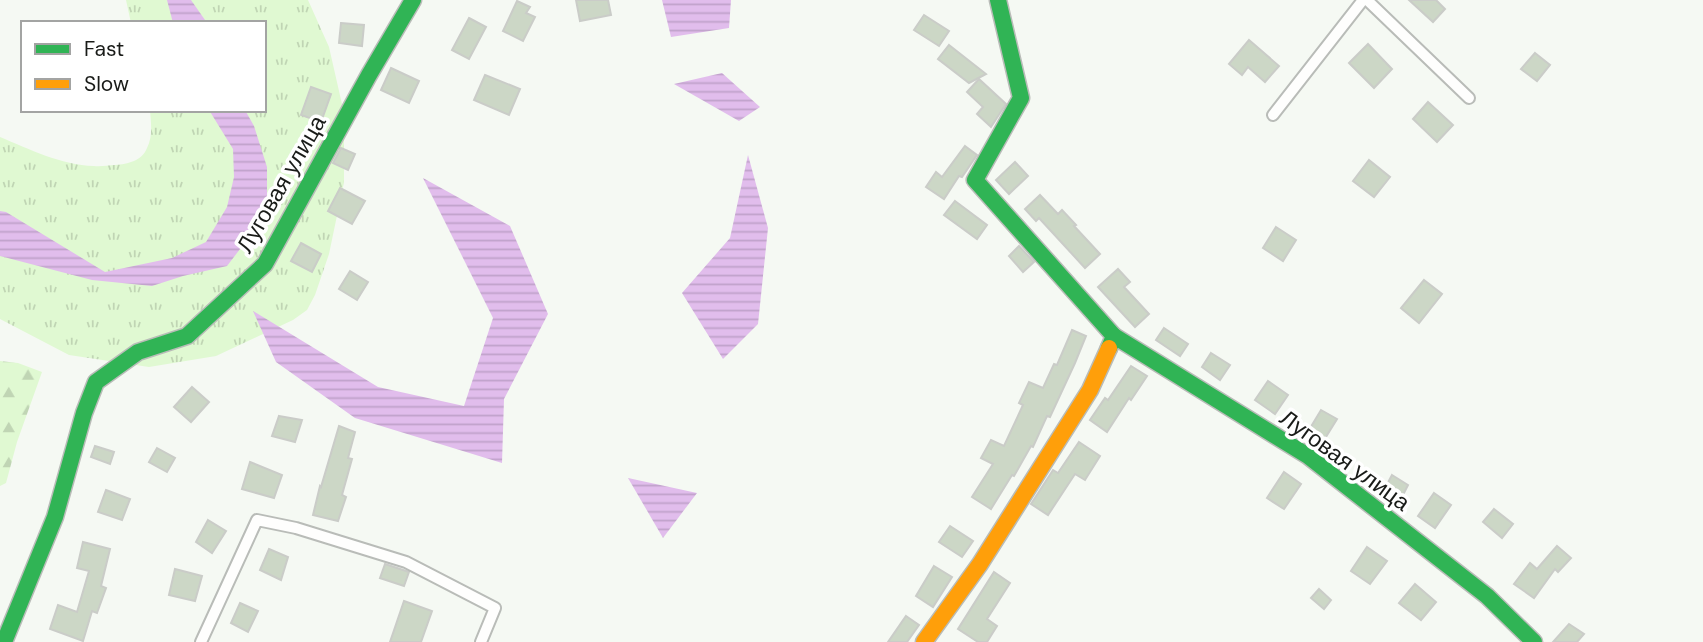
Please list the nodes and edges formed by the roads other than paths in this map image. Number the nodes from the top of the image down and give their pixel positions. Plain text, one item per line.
1 (413, 0) edge
2 (998, 0) edge
3 (1365, 0) edge
4 (1469, 98) dead end
5 (1273, 115) dead end
6 (1114, 336) junction
7 (4, 642) edge
8 (201, 642) edge
9 (481, 642) edge
10 (924, 642) edge
11 (1534, 642) edge

1 - 7 street, Луговая улица
2 - 6 street, Луговая улица
3 - 4 street
3 - 5 street
6 - 10 street
6 - 11 street, Луговая улица
8 - 9 street

